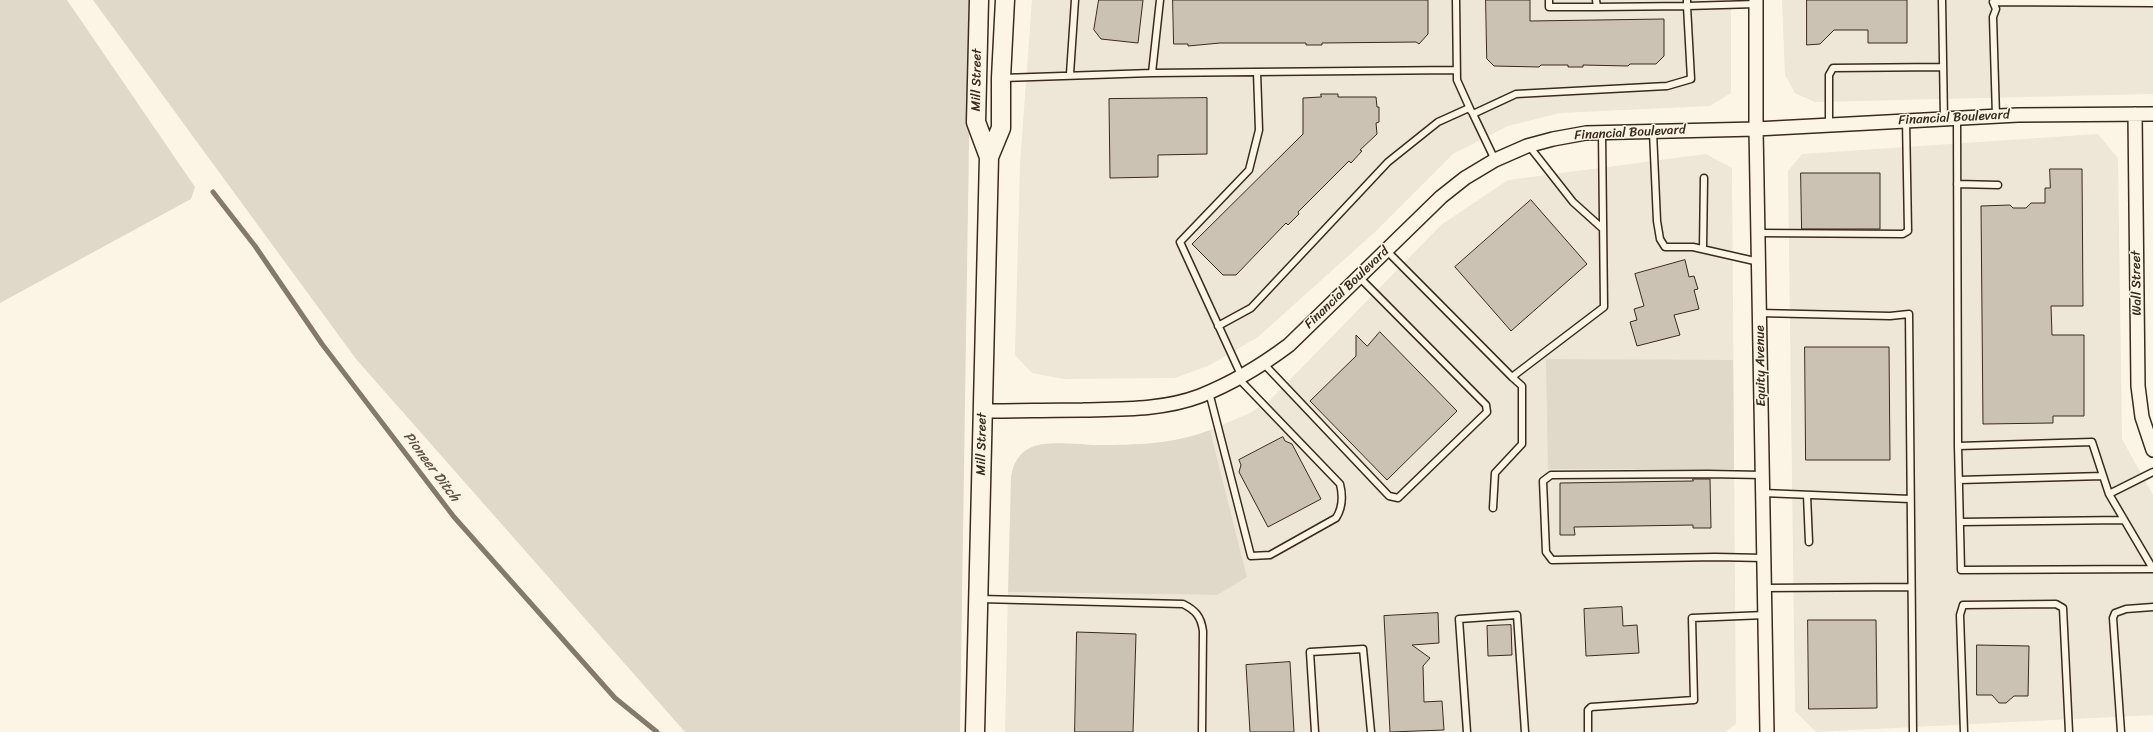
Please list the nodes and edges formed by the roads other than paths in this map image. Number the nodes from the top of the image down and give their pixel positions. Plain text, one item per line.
1 (979, 0) edge
2 (1004, 0) edge
3 (1075, 0) edge
4 (1160, 0) edge
5 (1456, 0) edge
6 (1548, 0) edge
7 (1596, 0) edge
8 (1942, 0) edge
9 (1756, 2) edge
10 (1687, 3) edge
11 (2153, 3) edge
12 (1597, 7) junction
13 (1943, 67) junction
14 (1456, 70) junction
15 (1257, 72) junction
16 (1152, 73) junction
17 (1070, 74) junction
18 (1000, 78) junction
19 (1469, 108) junction
20 (1473, 114) junction
21 (2135, 114) junction
22 (2153, 114) edge
23 (1996, 116) junction
24 (1951, 118) junction
25 (1906, 120) junction
26 (1829, 125) junction
27 (1756, 129) junction
28 (1653, 132) junction
29 (1602, 133) junction
30 (1529, 146) junction
31 (989, 157) junction
32 (1495, 160) junction
33 (1704, 178) dead end
34 (1957, 184) junction
35 (1998, 185) dead end
36 (1603, 229) junction
37 (1758, 233) junction
38 (1703, 249) junction
39 (1386, 250) junction
40 (1758, 262) junction
41 (1359, 277) junction
42 (1759, 313) junction
43 (1218, 326) junction
44 (1264, 364) junction
45 (1512, 377) junction
46 (1240, 378) junction
47 (1209, 392) junction
48 (983, 411) junction
49 (2150, 429) edge
50 (1958, 446) junction
51 (2153, 450) edge
52 (2153, 472) edge
53 (1763, 475) junction
54 (2103, 476) junction
55 (1959, 480) junction
56 (1763, 493) junction
57 (2109, 494) junction
58 (1807, 495) junction
59 (1910, 499) junction
60 (1493, 508) dead end
61 (2124, 520) junction
62 (1960, 522) junction
63 (1809, 542) dead end
64 (1764, 558) junction
65 (1911, 587) junction
66 (1764, 588) junction
67 (978, 599) junction
68 (2153, 607) edge
69 (1765, 615) junction
70 (975, 732) edge
71 (1202, 732) edge
72 (1315, 732) edge
73 (1371, 732) edge
74 (1467, 732) edge
75 (1525, 732) edge
76 (1588, 732) edge
77 (1767, 732) edge
78 (1913, 732) edge
79 (1964, 732) edge
80 (2069, 732) edge
81 (2121, 732) edge

1 - 31 main road, Mill Street
2 - 18 main road, Mill Street
3 - 17 lane
4 - 16 lane
5 - 14 lane
6 - 12 lane
7 - 12 lane
8 - 13 lane
9 - 10 lane
9 - 27 street, Equity Avenue
10 - 12 lane
10 - 20 lane
11 - 23 lane
13 - 24 lane
13 - 26 lane
14 - 15 lane
14 - 19 lane
15 - 16 lane
15 - 43 lane
16 - 17 lane
17 - 18 lane
18 - 31 main road, Mill Street
19 - 20 lane
19 - 43 lane
20 - 32 lane
21 - 22 street, Financial Boulevard
21 - 23 street, Financial Boulevard
21 - 49 street, Wall Street
23 - 24 street, Financial Boulevard
24 - 25 street, Financial Boulevard
24 - 34 lane
25 - 26 street, Financial Boulevard
25 - 37 lane
26 - 27 street, Financial Boulevard
27 - 28 street, Financial Boulevard
27 - 37 street, Equity Avenue
28 - 29 street, Financial Boulevard
28 - 38 lane
29 - 30 street, Financial Boulevard
29 - 36 lane
30 - 32 street, Financial Boulevard
30 - 36 lane
31 - 48 main road, Mill Street
32 - 39 street, Financial Boulevard
33 - 38 lane
34 - 35 lane
34 - 50 lane
36 - 45 lane
37 - 40 street, Equity Avenue
38 - 40 lane
39 - 41 street, Financial Boulevard
39 - 45 lane
40 - 42 street, Equity Avenue
41 - 44 street, Financial Boulevard
41 - 44 lane
42 - 53 street, Equity Avenue
42 - 59 lane
43 - 46 lane
44 - 46 street, Financial Boulevard
45 - 60 lane
46 - 47 street, Financial Boulevard
46 - 47 lane
47 - 48 street, Financial Boulevard
48 - 67 main road, Mill Street
49 - 51 street, Wall Street
50 - 54 lane
50 - 55 lane
52 - 57 lane
53 - 56 street, Equity Avenue
53 - 64 lane
54 - 55 lane
54 - 57 lane
55 - 62 lane
56 - 58 lane
56 - 64 street, Equity Avenue
57 - 61 lane
58 - 59 lane
58 - 63 lane
59 - 65 lane
61 - 62 lane
61 - 62 lane
64 - 66 street, Equity Avenue
65 - 66 lane
65 - 78 lane
66 - 69 street, Equity Avenue
67 - 70 main road, Mill Street
67 - 71 lane
68 - 81 lane
69 - 76 lane
69 - 77 street, Equity Avenue
72 - 73 lane
74 - 75 lane
79 - 80 lane

